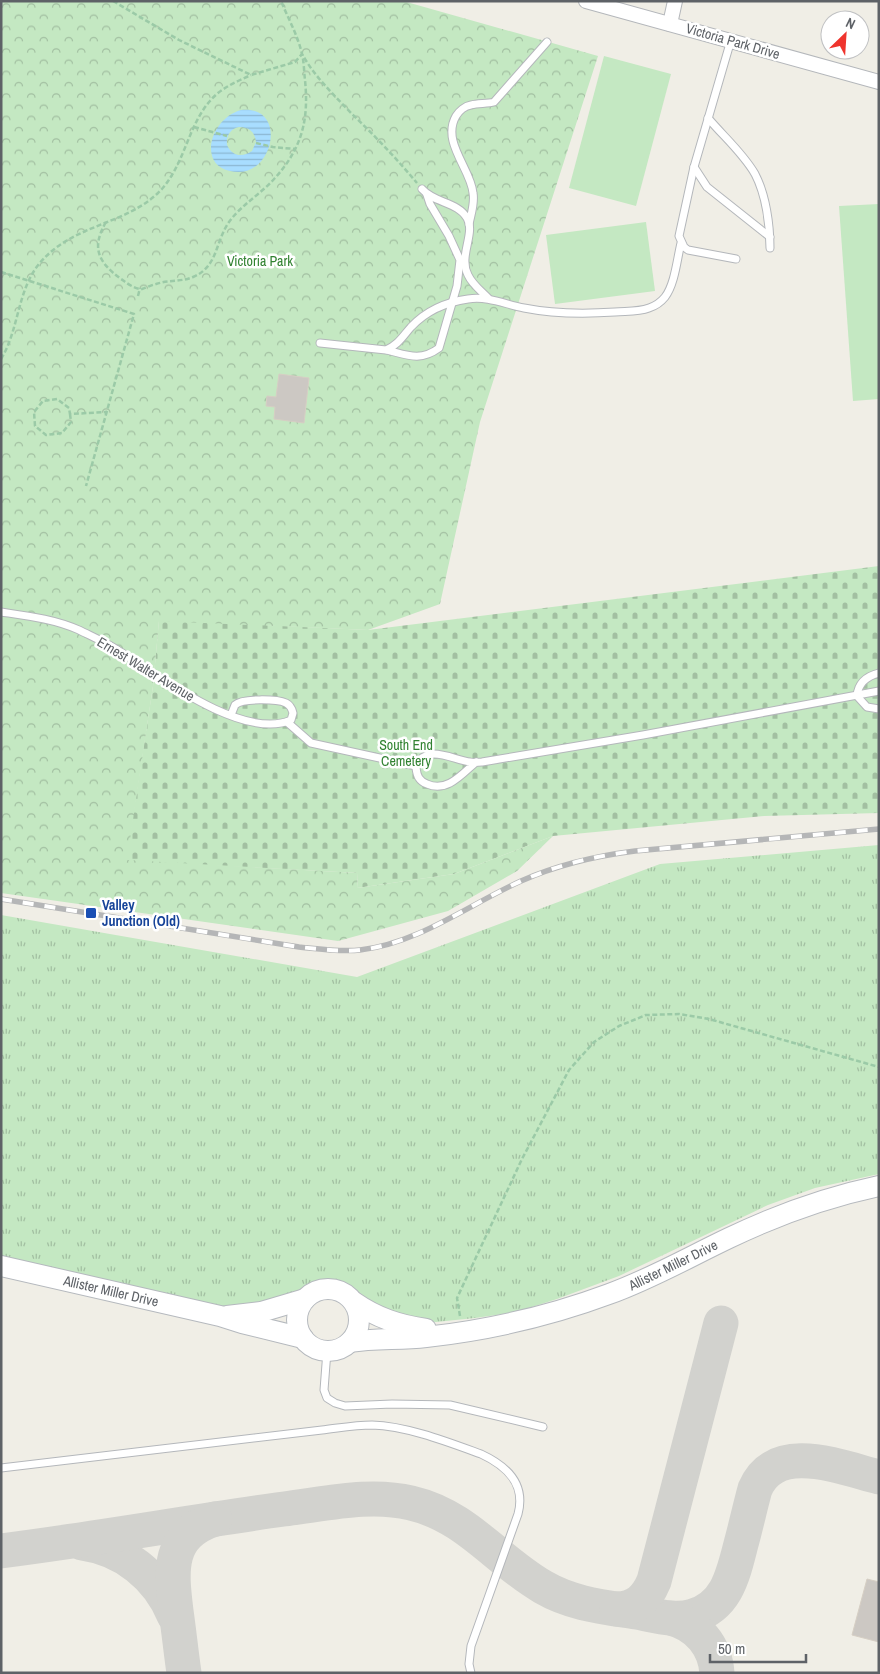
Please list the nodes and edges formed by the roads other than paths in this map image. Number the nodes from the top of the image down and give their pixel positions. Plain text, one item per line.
1 (586, 1) edge
2 (676, 1) edge
3 (670, 24) junction
4 (731, 40) junction
5 (547, 42) dead end
6 (879, 82) edge
7 (708, 118) junction
8 (694, 167) junction
9 (469, 224) junction
10 (770, 237) junction
11 (681, 242) junction
12 (770, 248) dead end
13 (736, 259) dead end
14 (488, 298) junction
15 (451, 303) junction
16 (320, 344) dead end
17 (386, 350) junction
18 (1, 612) edge
19 (879, 673) edge
20 (879, 692) edge
21 (857, 696) junction
22 (879, 709) edge
23 (231, 715) junction
24 (289, 721) junction
25 (476, 762) junction
26 (416, 766) junction
27 (879, 1186) edge
28 (1, 1266) edge
29 (305, 1298) junction
30 (354, 1302) junction
31 (220, 1316) junction
32 (463, 1331) junction
33 (303, 1338) junction
34 (350, 1342) junction
35 (327, 1351) junction
36 (543, 1428) dead end
37 (1, 1468) edge
38 (471, 1673) edge

1 - 3 street, Victoria Park Drive
2 - 3 street
3 - 4 street, Victoria Park Drive
4 - 6 street, Victoria Park Drive
4 - 7 lane
5 - 9 lane
7 - 8 lane
7 - 10 lane
8 - 10 lane
8 - 11 lane
9 - 14 lane
9 - 15 lane
10 - 12 lane
11 - 13 lane
11 - 14 lane
14 - 15 lane
15 - 17 lane
15 - 17 lane
16 - 17 lane
18 - 23 lane, Ernest Walter Avenue
19 - 21 lane
20 - 21 lane
21 - 22 lane
21 - 25 lane
23 - 24 lane, Ernest Walter Avenue
23 - 24 lane
24 - 26 lane
25 - 26 lane
25 - 26 lane
27 - 32 street, Allister Miller Drive
28 - 31 street, Allister Miller Drive
29 - 30 street
29 - 31 street, Allister Miller Drive
29 - 33 street
30 - 32 street, Allister Miller Drive
30 - 34 street
31 - 33 street, Allister Miller Drive
32 - 34 street, Allister Miller Drive
33 - 35 street
34 - 35 street
35 - 36 lane
37 - 38 lane

